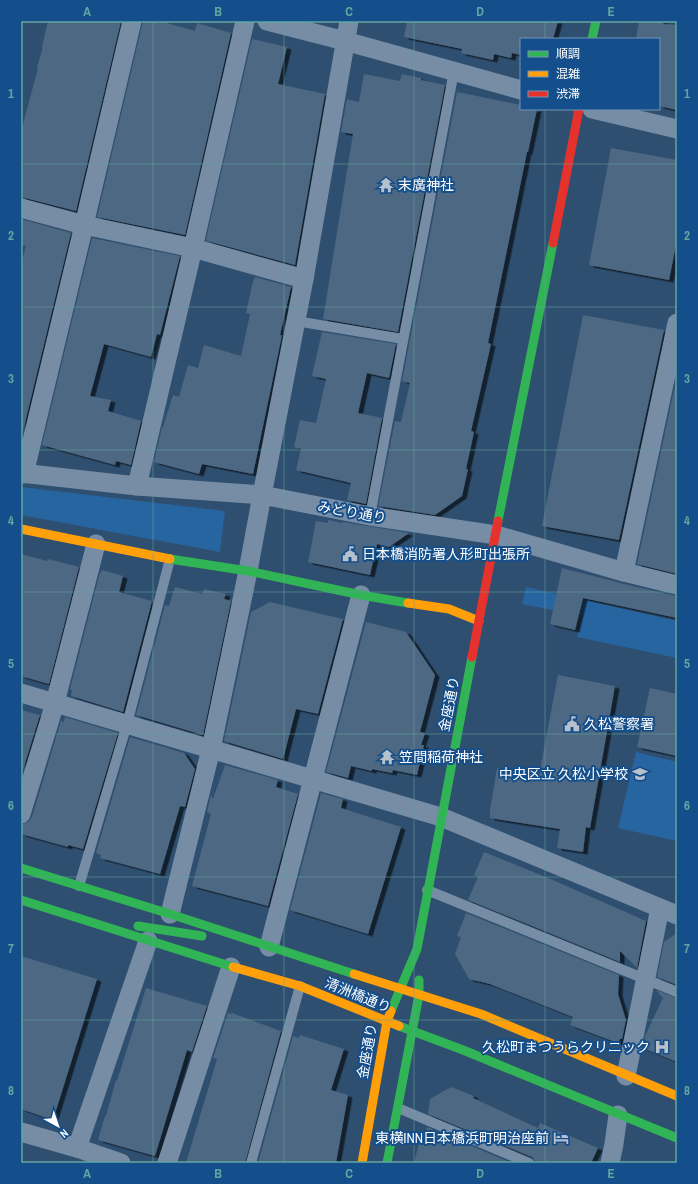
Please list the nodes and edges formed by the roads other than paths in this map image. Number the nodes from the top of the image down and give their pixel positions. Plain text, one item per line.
1 (132, 21) edge
2 (245, 21) edge
3 (267, 21) edge
4 (349, 21) edge
5 (596, 21) edge
6 (592, 38) edge
7 (345, 41) junction
8 (454, 71) junction
9 (520, 90) edge
10 (579, 110) edge
11 (596, 110) edge
12 (677, 130) edge
13 (21, 208) edge
14 (84, 225) junction
15 (193, 248) junction
16 (304, 279) junction
17 (296, 321) junction
18 (677, 323) edge
19 (403, 339) junction
20 (22, 473) edge
21 (137, 486) junction
22 (262, 495) junction
23 (370, 516) junction
24 (21, 529) edge
25 (496, 535) junction
26 (96, 544) junction
27 (170, 559) junction
28 (248, 572) junction
29 (624, 572) junction
30 (677, 585) edge
31 (362, 594) junction
32 (479, 621) junction
33 (21, 693) edge
34 (55, 703) junction
35 (127, 724) junction
36 (211, 749) junction
37 (313, 780) junction
38 (21, 814) edge
39 (441, 817) junction
40 (21, 868) edge
41 (79, 886) junction
42 (426, 890) junction
43 (21, 900) edge
44 (129, 910) dead end
45 (669, 911) edge
46 (68, 915) junction
47 (143, 917) dead end
48 (170, 923) junction
49 (148, 941) junction
50 (198, 944) dead end
51 (269, 946) junction
52 (417, 949) junction
53 (212, 951) dead end
54 (231, 967) junction
55 (259, 974) junction
56 (646, 979) junction
57 (300, 986) junction
58 (400, 988) junction
59 (677, 992) edge
60 (419, 995) junction
61 (387, 1021) junction
62 (413, 1032) junction
63 (626, 1076) junction
64 (677, 1096) edge
65 (398, 1108) junction
66 (618, 1115) junction
67 (21, 1132) edge
68 (677, 1138) edge
69 (77, 1148) junction
70 (121, 1163) edge
71 (167, 1163) edge
72 (252, 1163) edge
73 (362, 1163) edge
74 (387, 1163) edge
75 (529, 1163) edge
76 (610, 1163) edge

1 - 14 street
2 - 15 street
3 - 7 street
4 - 7 street
5 - 6 street
7 - 8 street
7 - 16 street
8 - 9 street
8 - 19 lane
10 - 25 street, 金座通り
11 - 12 street
13 - 14 street
14 - 15 street
14 - 20 street
15 - 16 street
15 - 21 street
16 - 17 street
17 - 19 lane
17 - 22 street
18 - 29 street
19 - 23 lane
20 - 21 street, みどり通り
21 - 22 street, みどり通り
22 - 23 street, みどり通り
22 - 28 street
23 - 25 street, みどり通り
24 - 26 street
25 - 29 street, みどり通り
25 - 32 street, 金座通り
26 - 27 street
26 - 34 street
27 - 28 street
27 - 35 lane
28 - 31 street
28 - 36 street
29 - 30 street, みどり通り
31 - 32 street
31 - 37 street
32 - 39 street, 金座通り
33 - 34 street
34 - 35 street
34 - 38 street
35 - 36 street
35 - 41 lane
36 - 37 street
36 - 48 street
37 - 39 street
37 - 51 street
39 - 42 street, 金座通り
39 - 45 street
40 - 41 street, 清洲橋通り
41 - 44 street
41 - 48 street, 清洲橋通り
42 - 52 street, 金座通り
42 - 56 lane
43 - 46 street, 清洲橋通り
45 - 56 street
46 - 48 street
46 - 49 street, 清洲橋通り
47 - 48 street
48 - 50 street
48 - 51 street, 清洲橋通り
48 - 51 street
49 - 54 street, 清洲橋通り
49 - 69 street
51 - 58 street, 清洲橋通り
52 - 58 street, 金座通り
52 - 60 street, 金座通り
53 - 55 street
54 - 55 street, 清洲橋通り
54 - 71 street
55 - 57 street, 清洲橋通り
56 - 59 lane
56 - 63 street
57 - 61 street, 清洲橋通り
57 - 72 lane
58 - 60 street, 清洲橋通り
58 - 61 street, 金座通り
60 - 62 street, 金座通り
60 - 63 street, 清洲橋通り
61 - 62 street, 清洲橋通り
61 - 73 street, 金座通り
62 - 65 street, 金座通り
62 - 66 street, 清洲橋通り
63 - 64 street, 清洲橋通り
65 - 74 street, 金座通り
65 - 75 lane
66 - 68 street, 清洲橋通り
66 - 76 street
67 - 69 street
69 - 70 street

